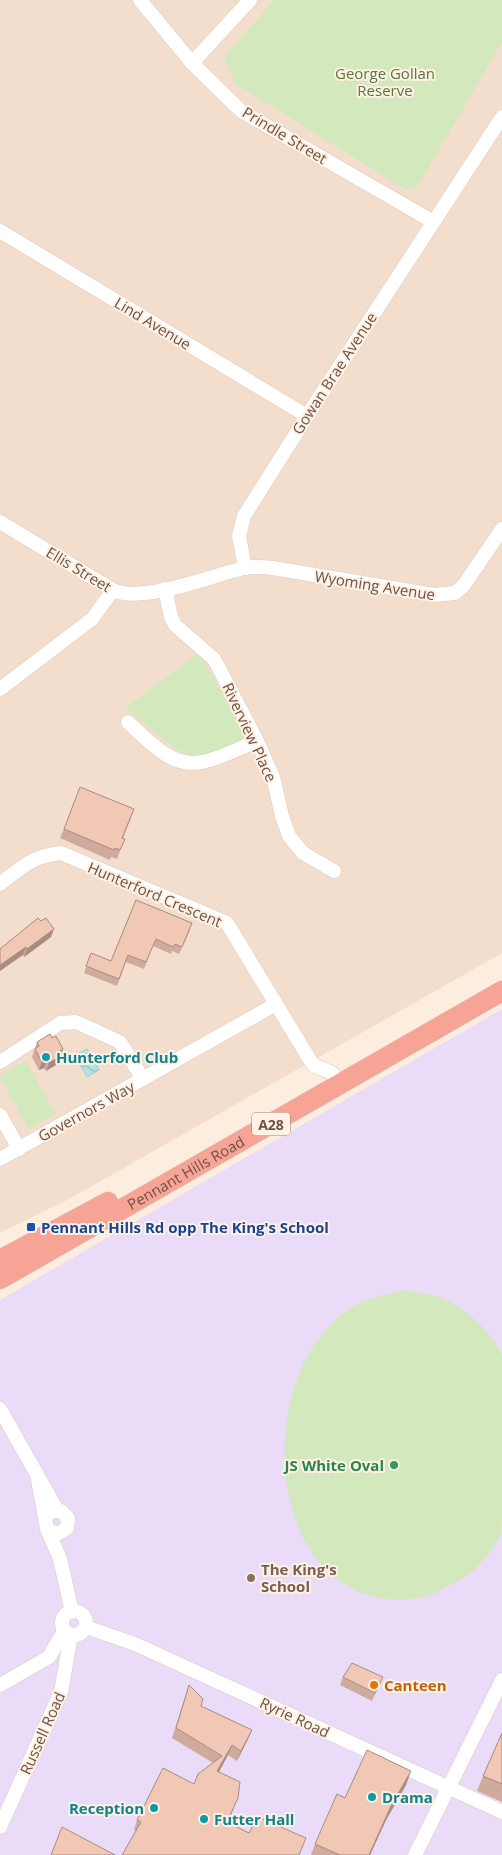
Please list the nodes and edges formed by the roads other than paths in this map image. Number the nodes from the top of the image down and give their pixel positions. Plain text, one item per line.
1 (140, 0) edge
2 (250, 0) edge
3 (192, 63) junction
4 (502, 117) edge
5 (432, 221) junction
6 (0, 231) edge
7 (307, 416) junction
8 (0, 522) edge
9 (502, 530) edge
10 (245, 568) junction
11 (164, 589) junction
12 (113, 590) junction
13 (0, 689) edge
14 (128, 722) dead end
15 (256, 742) junction
16 (334, 871) dead end
17 (0, 884) edge
18 (502, 975) edge
19 (502, 991) edge
20 (276, 1004) junction
21 (0, 1062) edge
22 (332, 1073) junction
23 (143, 1079) junction
24 (0, 1115) edge
25 (19, 1149) junction
26 (0, 1159) edge
27 (0, 1260) edge
28 (0, 1279) edge
29 (0, 1409) edge
30 (37, 1474) junction
31 (58, 1510) junction
32 (46, 1523) junction
33 (61, 1533) junction
34 (60, 1559) junction
35 (72, 1612) junction
36 (86, 1627) junction
37 (68, 1633) junction
38 (502, 1680) edge
39 (0, 1685) edge
40 (448, 1787) junction
41 (502, 1812) edge
42 (0, 1827) edge
43 (415, 1855) edge

1 - 3 street, Prindle Street
2 - 3 street
3 - 5 street, Prindle Street
4 - 5 street, Gowan Brae Avenue
5 - 7 street, Gowan Brae Avenue
6 - 7 street, Lind Avenue
7 - 10 street, Gowan Brae Avenue
8 - 12 street, Ellis Street
9 - 10 street, Wyoming Avenue
10 - 11 street
11 - 12 street, Ellis Street
11 - 15 street, Riverview Place
12 - 13 street
14 - 15 street
15 - 16 street, Riverview Place
17 - 20 street, Hunterford Crescent
18 - 22 highway, Pennant Hills Road / A28
19 - 28 highway, Pennant Hills Road / A28
20 - 22 street, Hunterford Crescent
20 - 23 street, Governors Way
21 - 23 street
22 - 27 highway, Pennant Hills Road / A28
23 - 25 street, Governors Way
24 - 25 street
25 - 26 street, Governors Way
29 - 30 street
30 - 31 street
30 - 32 street
31 - 32 street
31 - 33 street
32 - 33 street
32 - 34 street
33 - 34 street
34 - 35 street
35 - 36 street
35 - 37 street
36 - 37 street
36 - 40 street, Ryrie Road
37 - 39 street
37 - 42 street, Russell Road
38 - 40 street
40 - 41 street, Ryrie Road
40 - 43 street

